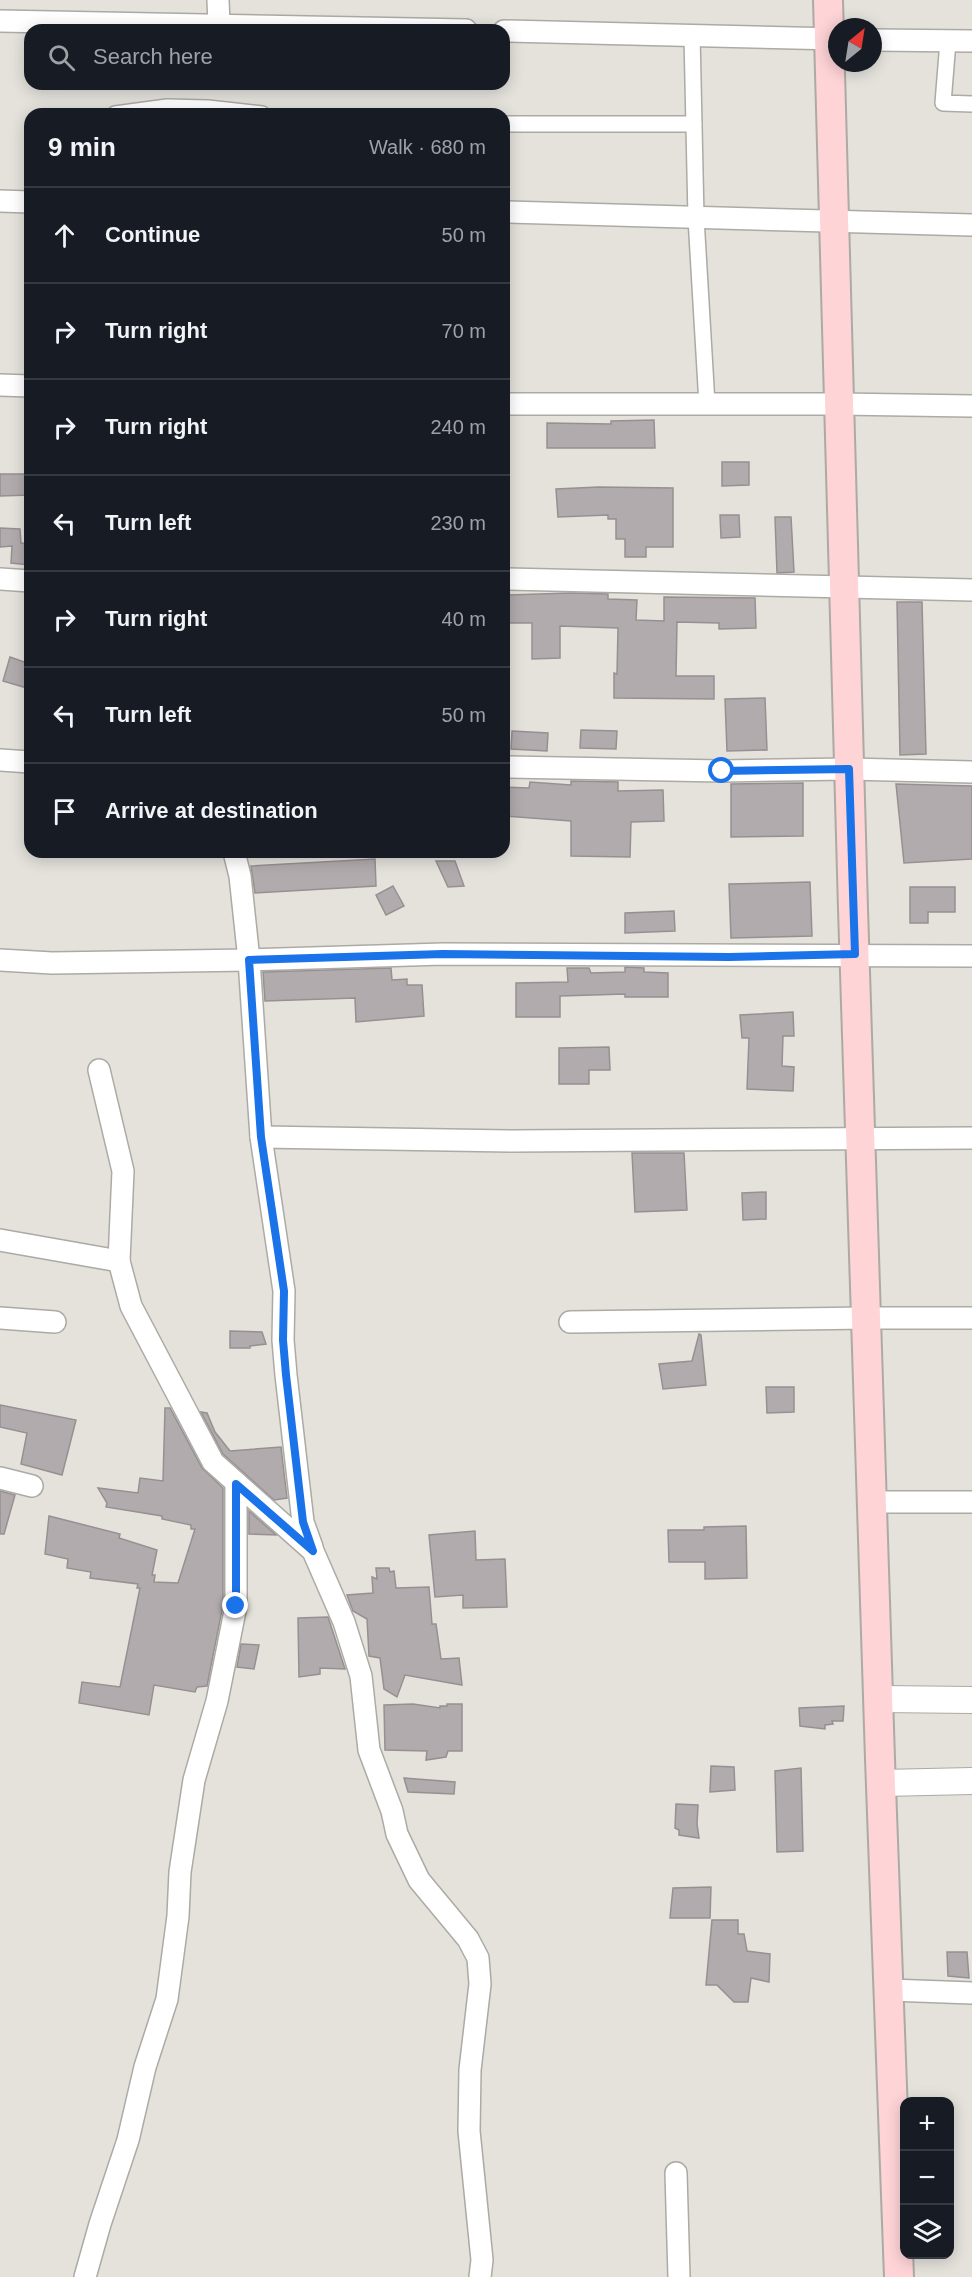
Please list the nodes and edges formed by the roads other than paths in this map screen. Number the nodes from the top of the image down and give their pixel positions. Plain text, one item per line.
1 (218, 0) edge
2 (828, 0) edge
3 (830, 18) edge
4 (0, 21) edge
5 (219, 24) joint
6 (510, 31) edge
7 (693, 35) junction
8 (828, 39) edge
9 (882, 40) edge
10 (948, 41) junction
11 (972, 41) edge
12 (833, 72) edge
13 (972, 104) edge
14 (159, 108) edge
15 (208, 108) edge
16 (510, 124) edge
17 (694, 124) junction
18 (0, 201) edge
19 (24, 202) edge
20 (510, 212) edge
21 (696, 218) junction
22 (834, 222) junction
23 (972, 225) edge
24 (0, 385) edge
25 (24, 386) edge
26 (510, 404) edge
27 (707, 404) junction
28 (839, 404) junction
29 (972, 406) edge
30 (0, 579) edge
31 (510, 579) edge
32 (24, 581) edge
33 (844, 587) junction
34 (972, 590) edge
35 (0, 760) edge
36 (24, 762) edge
37 (510, 767) edge
38 (849, 769) junction
39 (972, 772) edge
40 (236, 858) edge
41 (855, 954) junction
42 (972, 956) edge
43 (0, 960) edge
44 (249, 960) junction
45 (99, 1070) dead end
46 (261, 1137) junction
47 (972, 1138) edge
48 (861, 1139) junction
49 (0, 1240) edge
50 (119, 1261) junction
51 (0, 1318) edge
52 (867, 1318) junction
53 (972, 1318) edge
54 (55, 1322) dead end
55 (570, 1322) dead end
56 (0, 1478) edge
57 (236, 1484) junction
58 (32, 1486) dead end
59 (873, 1502) junction
60 (972, 1502) edge
61 (313, 1551) junction
62 (880, 1699) junction
63 (972, 1700) edge
64 (972, 1781) edge
65 (882, 1782) junction
66 (890, 1990) junction
67 (972, 1994) edge
68 (676, 2173) dead end
69 (85, 2277) edge
70 (480, 2277) edge
71 (679, 2277) edge
72 (899, 2277) edge

1 - 5 street
2 - 3 main road
4 - 5 street
6 - 7 street
7 - 8 street
7 - 17 street
9 - 10 street
10 - 11 street
10 - 13 street
12 - 22 main road
14 - 15 street
16 - 17 street
17 - 21 street
18 - 19 street
20 - 21 street
21 - 22 street
21 - 27 street
22 - 23 street
22 - 28 main road
24 - 25 street
26 - 27 street
27 - 28 street
28 - 29 street
28 - 33 main road
30 - 32 street
31 - 33 street
33 - 34 street
33 - 38 main road
35 - 36 street
37 - 38 street
38 - 39 street
38 - 41 main road
40 - 44 street
41 - 42 street
41 - 44 street
41 - 48 main road
43 - 44 street
44 - 46 street
45 - 50 street
46 - 48 street
46 - 61 street
47 - 48 street
48 - 52 main road
49 - 50 street
50 - 57 street
51 - 54 street
52 - 53 street
52 - 55 street
52 - 59 main road
56 - 58 street
57 - 61 street
57 - 69 street
59 - 60 street
59 - 62 main road
61 - 70 street
62 - 63 street
62 - 65 main road
64 - 65 street
65 - 66 main road
66 - 67 street
66 - 72 main road
68 - 71 street

